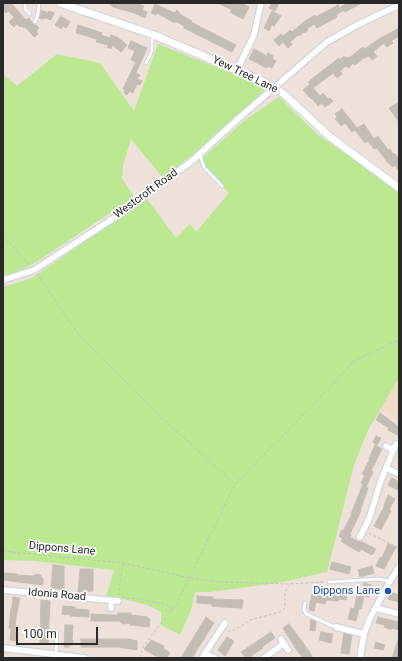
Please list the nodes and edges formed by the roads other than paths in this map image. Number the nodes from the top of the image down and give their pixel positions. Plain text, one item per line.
1 (25, 3) edge
2 (40, 3) edge
3 (261, 3) edge
4 (64, 4) edge
5 (399, 4) edge
6 (30, 14) dead end
7 (35, 22) dead end
8 (154, 35) junction
9 (146, 63) dead end
10 (237, 70) junction
11 (275, 88) junction
12 (199, 154) junction
13 (222, 186) dead end
14 (399, 188) edge
15 (3, 280) edge
16 (396, 444) dead end
17 (386, 446) dead end
18 (394, 450) junction
19 (386, 468) junction
20 (399, 474) edge
21 (360, 536) dead end
22 (399, 567) edge
23 (390, 581) junction
24 (329, 582) road end
25 (3, 590) edge
26 (305, 603) dead end
27 (110, 608) dead end
28 (376, 608) junction
29 (399, 614) edge
30 (225, 624) dead end
31 (336, 627) joint
32 (57, 631) dead end
33 (364, 634) junction
34 (3, 648) edge
35 (288, 650) dead end
36 (33, 651) junction
37 (56, 654) junction
38 (203, 656) edge
39 (34, 658) edge
40 (85, 658) edge
41 (215, 658) edge
42 (264, 658) edge
43 (360, 658) edge

1 - 6 lane
2 - 7 lane
3 - 10 street
4 - 8 street, Yew Tree Lane
5 - 11 street, Westcroft Road
8 - 9 lane
8 - 10 street, Yew Tree Lane
10 - 11 street, Yew Tree Lane
11 - 12 street, Westcroft Road
11 - 14 street, Yew Tree Lane
12 - 13 lane
12 - 15 street, Westcroft Road
16 - 18 street
17 - 18 street
18 - 19 street
19 - 20 street
19 - 21 street
22 - 23 street
23 - 24 lane
23 - 28 street
25 - 27 street, Idonia Road
26 - 31 lane
28 - 29 street
28 - 33 street
30 - 38 street
31 - 33 street
32 - 37 lane
33 - 43 street
34 - 36 street
35 - 42 street
36 - 37 street
36 - 39 street
37 - 40 street
38 - 41 street

